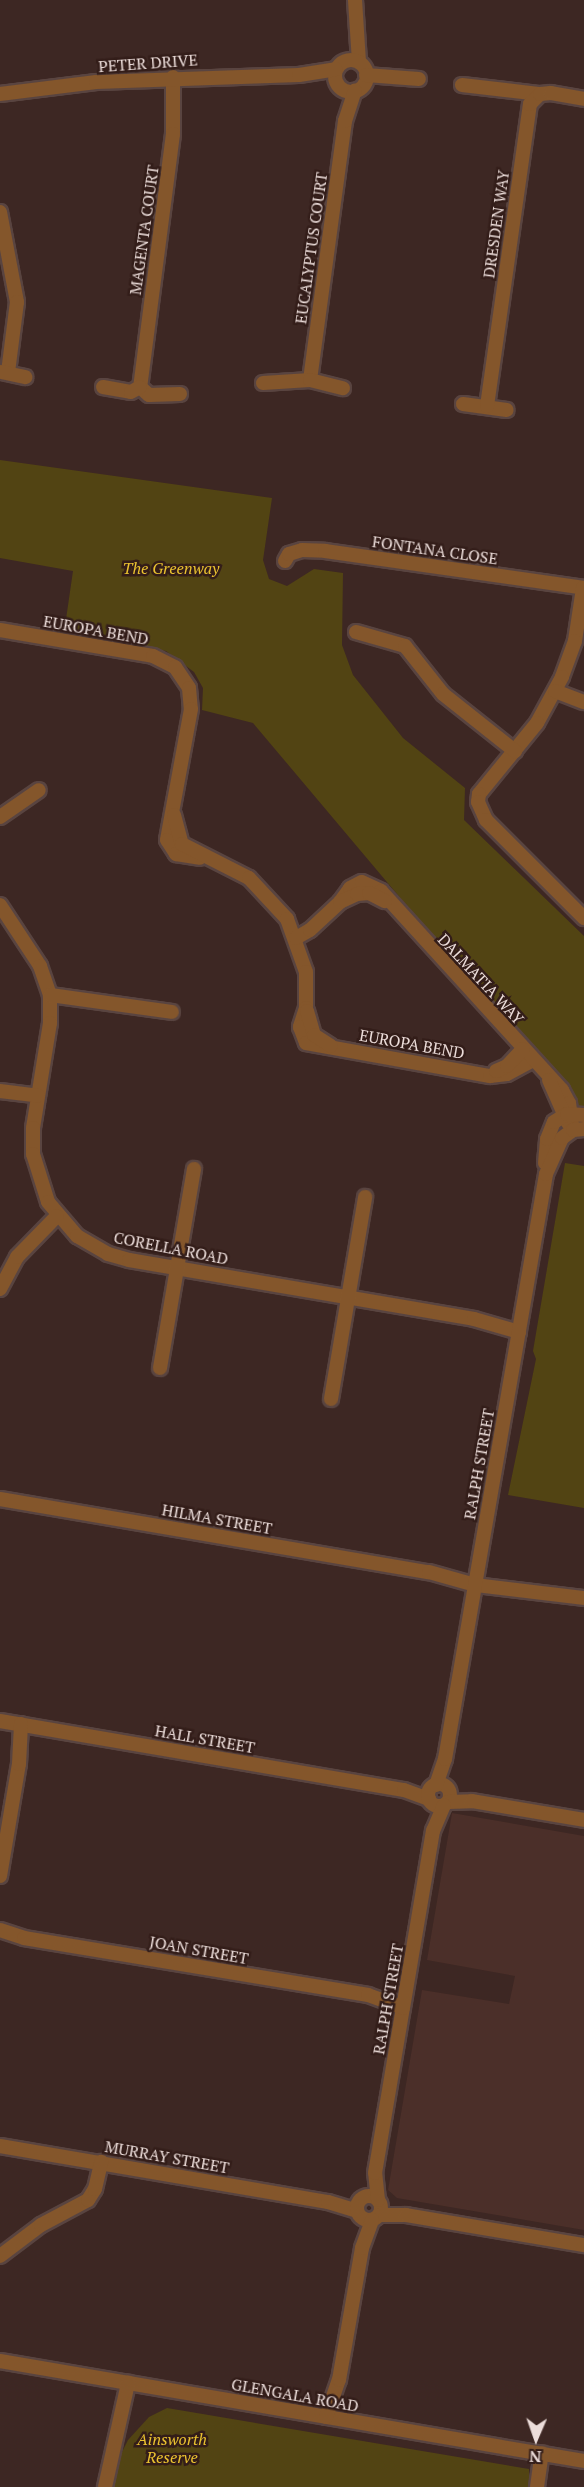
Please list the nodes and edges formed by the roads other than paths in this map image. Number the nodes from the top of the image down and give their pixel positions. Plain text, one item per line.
1 (355, 0) edge
2 (366, 75) junction
3 (346, 76) junction
4 (173, 77) junction
5 (418, 79) dead end
6 (462, 85) dead end
7 (0, 94) edge
8 (540, 94) junction
9 (584, 99) edge
10 (0, 212) edge
11 (4, 372) edge
12 (25, 377) dead end
13 (310, 380) junction
14 (263, 383) dead end
15 (104, 387) dead end
16 (140, 387) junction
17 (343, 388) dead end
18 (180, 394) dead end
19 (463, 404) dead end
20 (487, 406) junction
21 (507, 410) dead end
22 (285, 561) dead end
23 (584, 588) edge
24 (0, 630) edge
25 (356, 632) dead end
26 (555, 691) junction
27 (584, 702) edge
28 (515, 751) junction
29 (39, 790) dead end
30 (0, 817) edge
31 (0, 905) edge
32 (584, 918) edge
33 (293, 932) junction
34 (50, 995) junction
35 (172, 1012) dead end
36 (523, 1049) junction
37 (533, 1060) junction
38 (482, 1073) junction
39 (0, 1091) edge
40 (38, 1095) junction
41 (571, 1115) edge
42 (579, 1130) edge
43 (194, 1169) dead end
44 (546, 1174) junction
45 (365, 1197) dead end
46 (57, 1216) junction
47 (177, 1268) junction
48 (0, 1289) edge
49 (348, 1298) junction
50 (520, 1326) junction
51 (160, 1368) dead end
52 (331, 1399) dead end
53 (0, 1499) edge
54 (476, 1580) junction
55 (584, 1598) edge
56 (0, 1721) edge
57 (26, 1725) junction
58 (439, 1795) junction
59 (584, 1820) edge
60 (0, 1876) edge
61 (0, 1930) edge
62 (0, 1938) edge
63 (24, 1938) junction
64 (404, 2002) junction
65 (0, 2146) edge
66 (101, 2162) junction
67 (369, 2208) junction
68 (584, 2245) edge
69 (0, 2256) edge
70 (0, 2361) edge
71 (339, 2380) junction
72 (128, 2383) junction
73 (326, 2417) junction
74 (341, 2419) junction
75 (542, 2453) junction
76 (584, 2461) edge
77 (105, 2487) edge
78 (537, 2487) edge

1 - 3 street
2 - 3 street
2 - 3 street
2 - 5 street
3 - 4 street, PETER DRIVE
3 - 13 street, EUCALYPTUS COURT
4 - 7 street, PETER DRIVE
4 - 16 street, MAGENTA COURT
6 - 8 street
8 - 9 street
8 - 20 street, DRESDEN WAY
10 - 11 street
11 - 12 street
13 - 14 street
13 - 17 street
15 - 16 street
16 - 18 street
19 - 20 street
20 - 21 street
22 - 23 street, FONTANA CLOSE
23 - 26 street
24 - 33 street, EUROPA BEND
25 - 28 street
26 - 27 street
26 - 28 street
28 - 32 street
29 - 30 street
31 - 34 street, CORELLA ROAD
33 - 36 street, DALMATIA WAY
33 - 38 street, EUROPA BEND
34 - 35 street
34 - 40 street, CORELLA ROAD
36 - 37 street, DALMATIA WAY
36 - 38 street, EUROPA BEND
37 - 38 street, EUROPA BEND
37 - 41 street, DALMATIA WAY
39 - 40 street
40 - 46 street, CORELLA ROAD
41 - 42 street, DALMATIA WAY
41 - 44 street, RALPH STREET
42 - 44 street, RALPH STREET
43 - 47 street
44 - 50 street, RALPH STREET
45 - 49 street
46 - 47 street, CORELLA ROAD
46 - 48 street
47 - 49 street, CORELLA ROAD
47 - 51 street
49 - 50 street, CORELLA ROAD
49 - 52 street
50 - 54 street, RALPH STREET
53 - 54 street, HILMA STREET
54 - 55 street, HILMA STREET
54 - 58 street, RALPH STREET
56 - 57 street, HALL STREET
57 - 58 street, HALL STREET
57 - 60 street
58 - 59 street, HALL STREET
58 - 64 street, RALPH STREET
61 - 63 street, JOAN STREET
62 - 63 street, JOAN STREET
63 - 64 street, JOAN STREET
64 - 67 street, RALPH STREET
65 - 66 street, MURRAY STREET
66 - 67 street, MURRAY STREET
66 - 69 street
67 - 68 street, MURRAY STREET
67 - 71 street, RALPH STREET
70 - 72 street, GLENGALA ROAD
71 - 73 street, RALPH STREET
71 - 74 street, RALPH STREET
72 - 73 street, GLENGALA ROAD
72 - 77 street
73 - 74 street, GLENGALA ROAD
74 - 75 street, GLENGALA ROAD
75 - 76 street, GLENGALA ROAD
75 - 78 street

